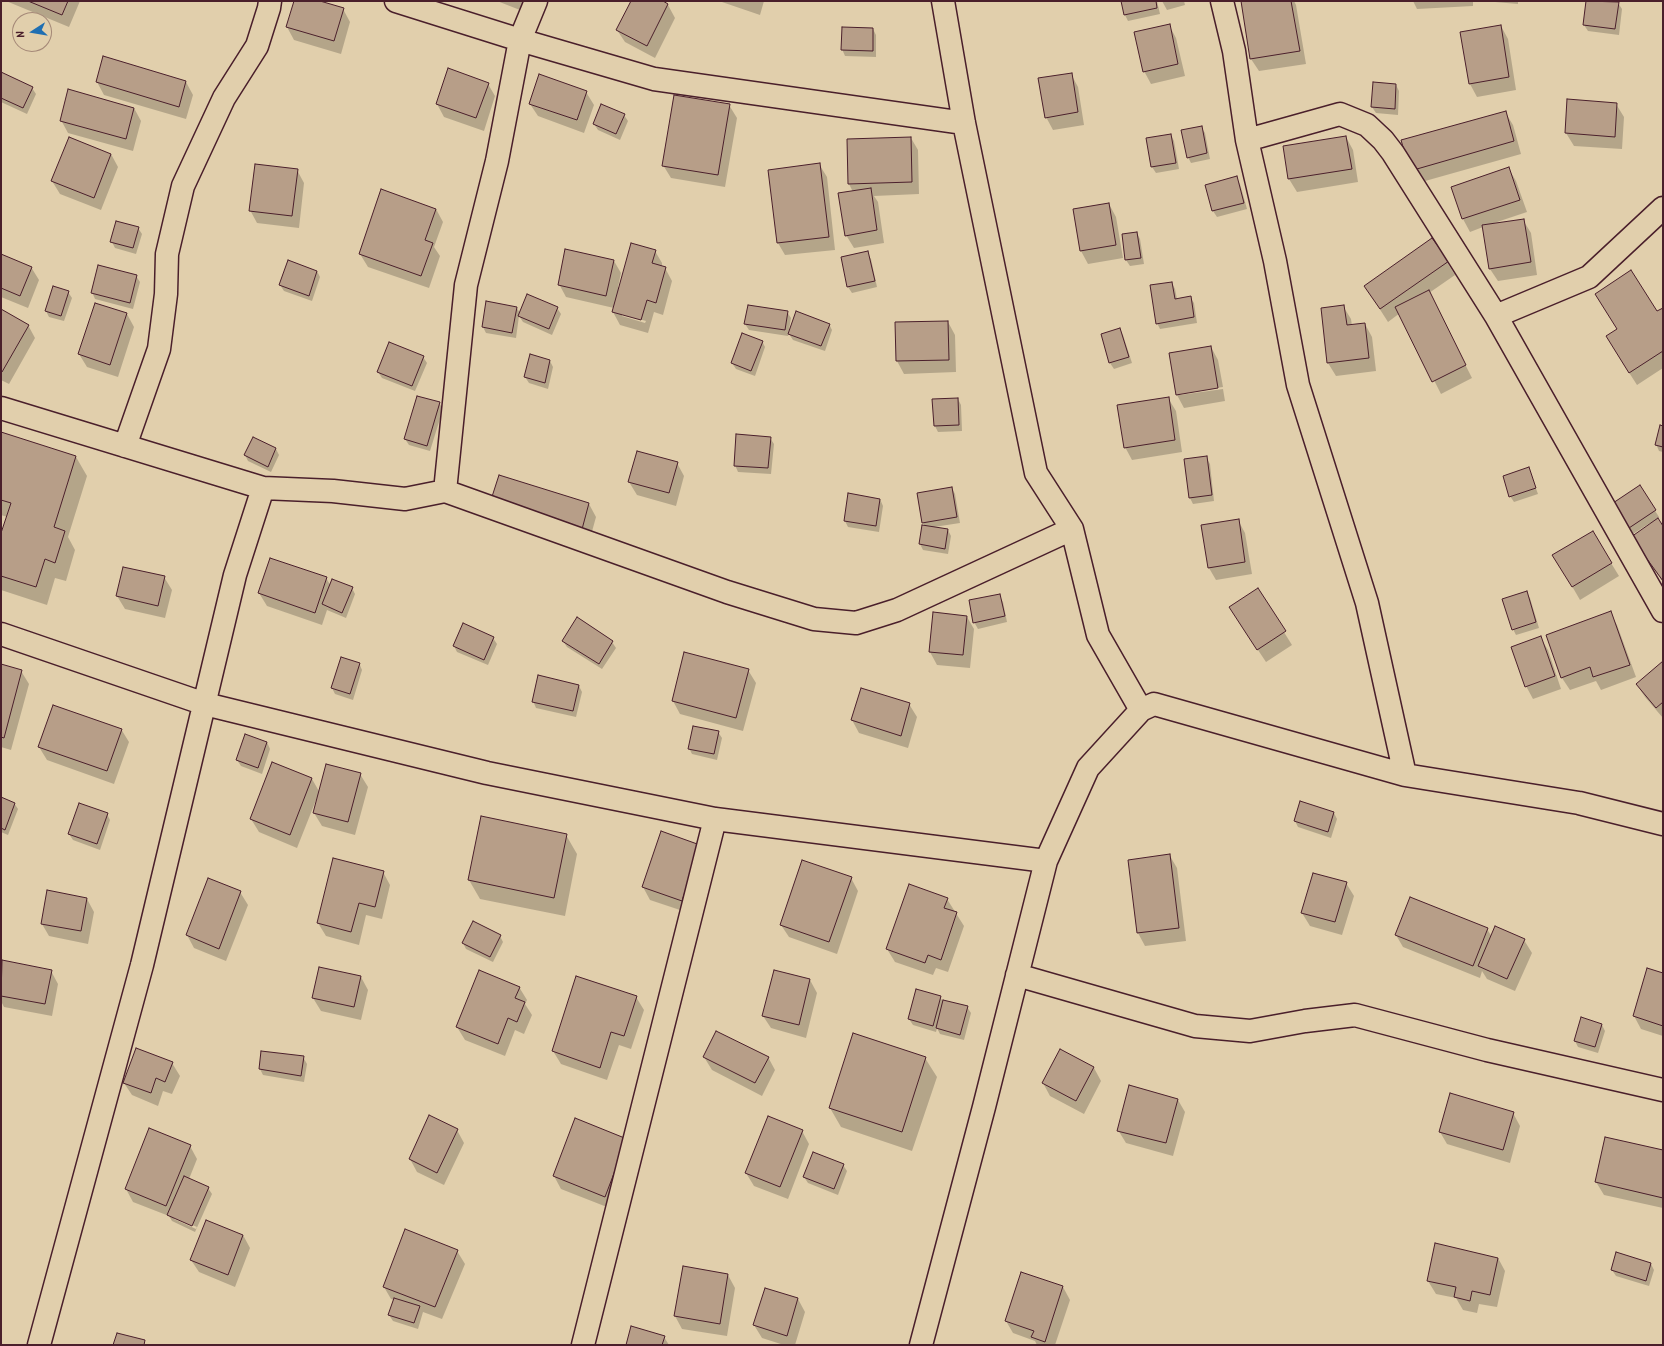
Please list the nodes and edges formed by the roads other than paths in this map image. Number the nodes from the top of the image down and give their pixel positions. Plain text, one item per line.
1 (270, 1) edge
2 (396, 1) edge
3 (536, 1) edge
4 (943, 1) edge
5 (1222, 1) edge
6 (520, 40) junction
7 (964, 123) junction
8 (1247, 140) junction
9 (1663, 208) edge
10 (1496, 316) junction
11 (1, 408) edge
12 (125, 446) junction
13 (263, 488) junction
14 (444, 491) junction
15 (1072, 529) junction
16 (1663, 611) edge
17 (1, 634) edge
18 (205, 704) junction
19 (1141, 710) junction
20 (1405, 775) junction
21 (715, 819) junction
22 (1663, 824) edge
23 (1046, 861) junction
24 (1017, 975) junction
25 (1663, 1090) edge
26 (38, 1345) edge
27 (583, 1345) edge
28 (921, 1345) edge

1 - 12 street
2 - 6 street
3 - 6 street
4 - 7 street
5 - 8 street
6 - 7 street
6 - 14 street
7 - 15 street
8 - 10 street
8 - 20 street
9 - 10 street
10 - 16 street
11 - 12 street
12 - 13 street
13 - 14 street
13 - 18 street
14 - 15 street
15 - 19 street
17 - 18 street
18 - 21 street
18 - 26 street
19 - 20 street
19 - 23 street
20 - 22 street
21 - 23 street
21 - 27 street
23 - 24 street
24 - 25 street
24 - 28 street

